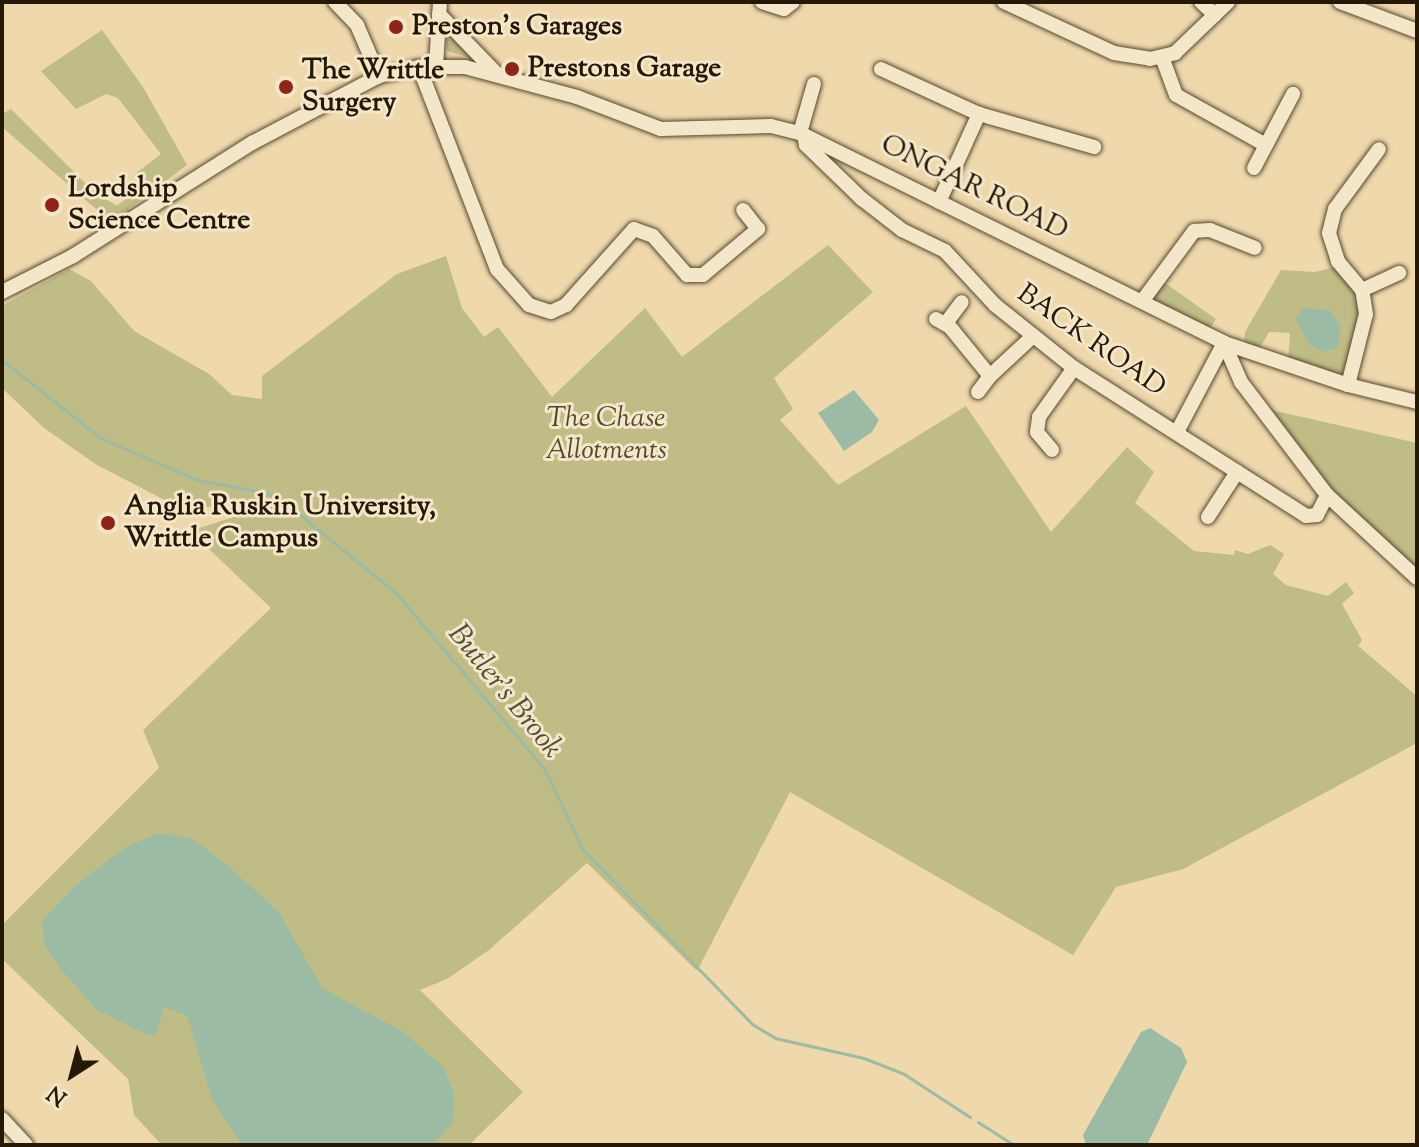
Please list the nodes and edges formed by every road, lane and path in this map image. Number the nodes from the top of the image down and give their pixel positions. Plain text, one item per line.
1 (335, 2) edge
2 (762, 2) edge
3 (793, 2) edge
4 (1004, 2) edge
5 (1201, 2) edge
6 (1228, 2) edge
7 (1340, 2) edge
8 (436, 6) edge
9 (1215, 15) junction
10 (1417, 31) edge
11 (1162, 57) junction
12 (436, 66) junction
13 (419, 67) junction
14 (881, 69) dead end
15 (497, 74) junction
16 (379, 76) junction
17 (814, 84) dead end
18 (1293, 94) dead end
19 (979, 114) junction
20 (802, 134) junction
21 (1266, 145) junction
22 (1094, 147) dead end
23 (1379, 149) dead end
24 (1254, 168) dead end
25 (939, 202) junction
26 (743, 210) dead end
27 (1255, 248) dead end
28 (1399, 273) dead end
29 (1362, 290) junction
30 (2, 292) edge
31 (1143, 300) junction
32 (962, 302) dead end
33 (1033, 336) junction
34 (1224, 343) junction
35 (1074, 368) junction
36 (990, 376) junction
37 (1348, 385) junction
38 (978, 392) dead end
39 (1417, 402) edge
40 (1177, 432) junction
41 (1052, 450) dead end
42 (1237, 472) junction
43 (1327, 495) junction
44 (1208, 517) dead end
45 (1417, 578) edge
46 (2, 1119) edge
47 (26, 1145) edge

1 - 16 street
2 - 3 street
4 - 11 street
5 - 9 street
6 - 9 street
7 - 10 street
8 - 12 street
8 - 15 street, ONGAR ROAD
9 - 11 street
11 - 21 street
12 - 13 street, ONGAR ROAD
12 - 15 street, ONGAR ROAD
13 - 16 street, ONGAR ROAD
13 - 26 street
14 - 19 street
15 - 20 street, ONGAR ROAD
16 - 30 street, ONGAR ROAD
17 - 20 street
18 - 21 street
19 - 22 street
19 - 25 street
20 - 25 street, ONGAR ROAD
20 - 33 street, BACK ROAD
21 - 24 street
23 - 29 street
25 - 31 street, ONGAR ROAD
27 - 31 street
28 - 29 street
29 - 37 street
31 - 34 street, ONGAR ROAD
32 - 36 street
33 - 35 street, BACK ROAD
33 - 36 street
34 - 37 street, ONGAR ROAD
34 - 40 street
34 - 43 street
35 - 40 street, BACK ROAD
35 - 41 street
36 - 38 street
37 - 39 street, ONGAR ROAD
40 - 42 street, BACK ROAD
42 - 43 street, BACK ROAD
42 - 44 street
43 - 45 street
46 - 47 street

